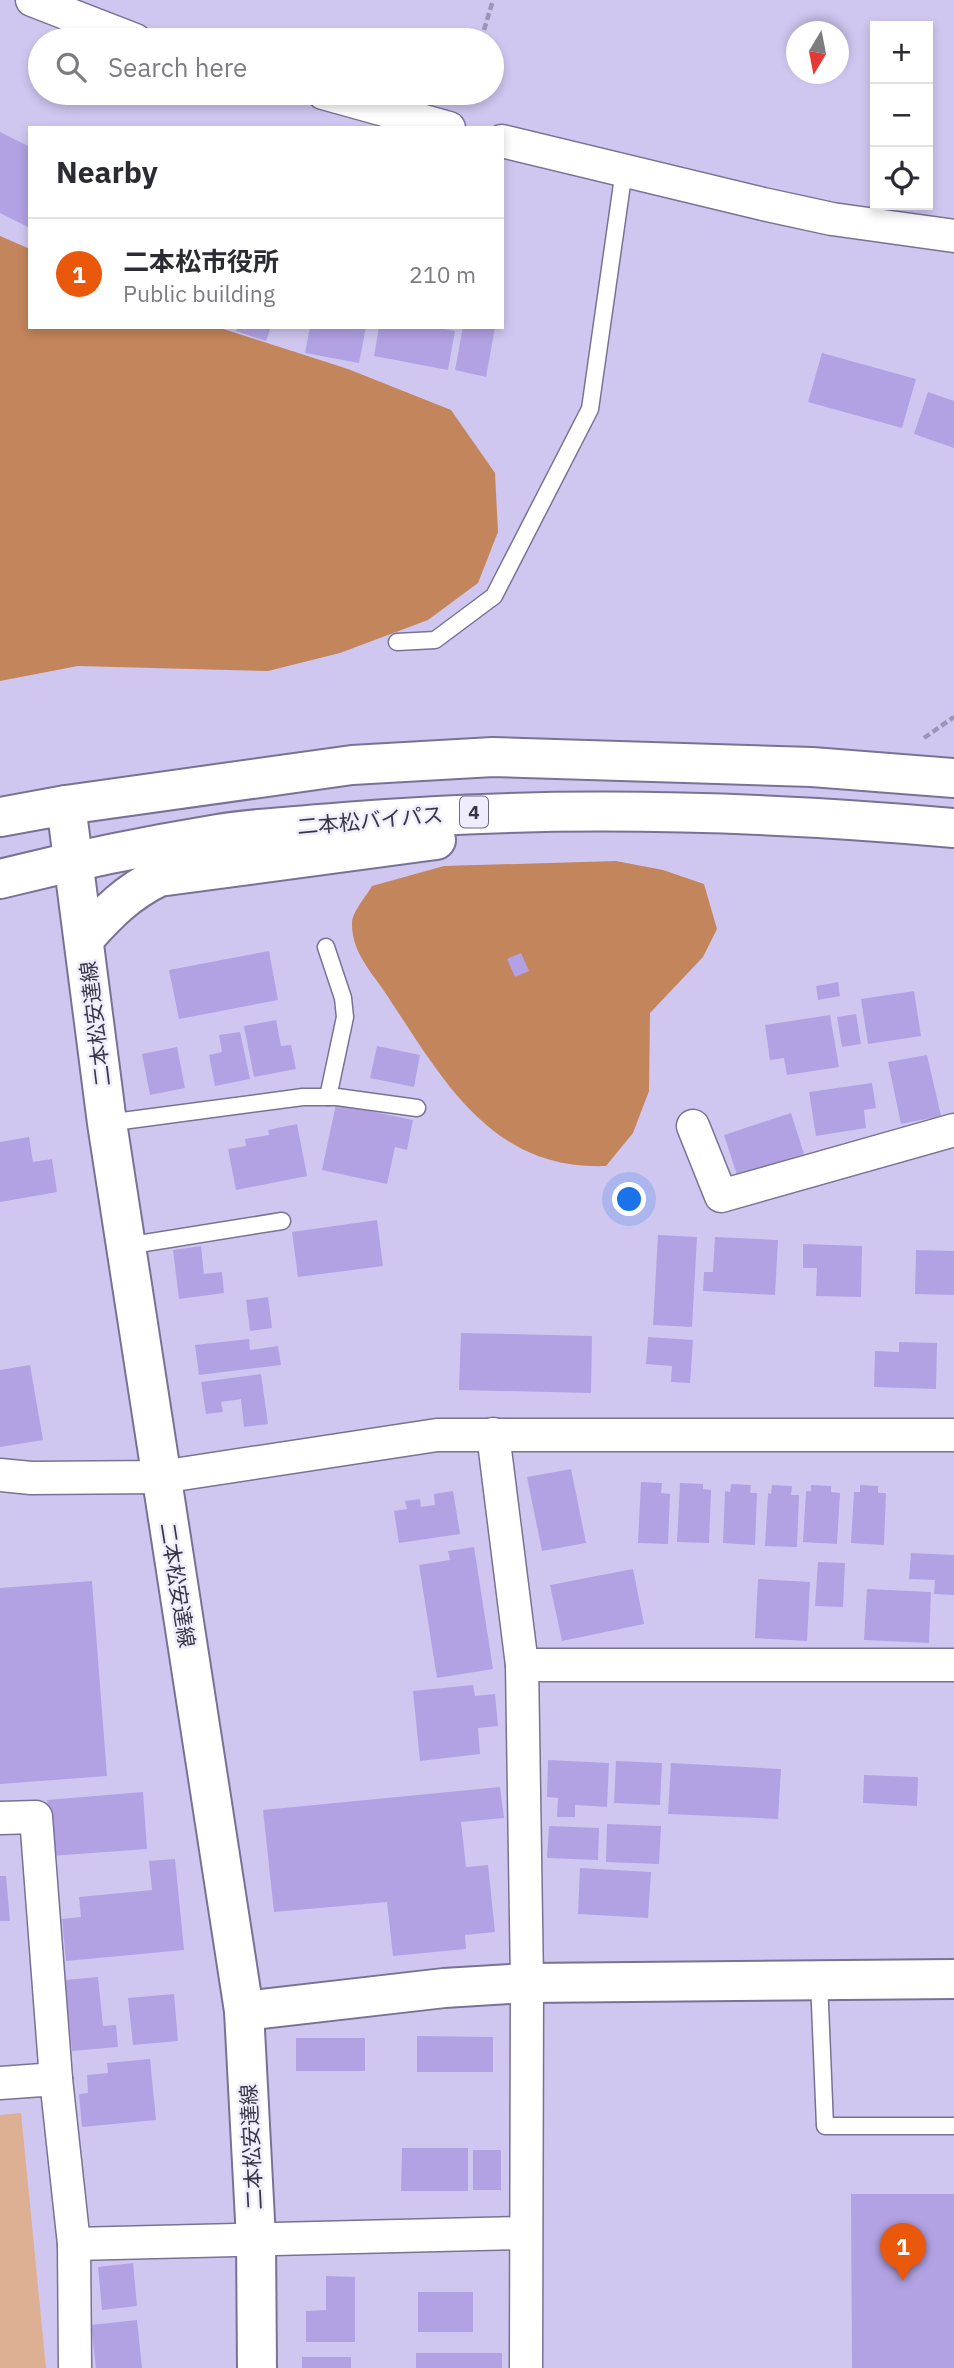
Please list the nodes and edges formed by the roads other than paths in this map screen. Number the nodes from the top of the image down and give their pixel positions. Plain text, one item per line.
1 (32, 0) edge
2 (104, 28) edge
3 (366, 105) edge
4 (442, 126) edge
5 (504, 141) edge
6 (624, 170) junction
7 (954, 236) edge
8 (397, 642) dead end
9 (954, 778) edge
10 (66, 805) junction
11 (571, 812) junction
12 (0, 817) edge
13 (954, 828) edge
14 (74, 861) junction
15 (0, 879) edge
16 (85, 938) junction
17 (326, 947) dead end
18 (328, 1097) junction
19 (417, 1108) dead end
20 (107, 1123) junction
21 (693, 1126) dead end
22 (954, 1130) edge
23 (282, 1221) dead end
24 (126, 1246) junction
25 (493, 1434) junction
26 (954, 1435) edge
27 (0, 1475) edge
28 (161, 1477) junction
29 (522, 1665) junction
30 (954, 1665) edge
31 (0, 1818) edge
32 (954, 1979) edge
33 (819, 1980) junction
34 (527, 1983) junction
35 (244, 2011) junction
36 (56, 2079) junction
37 (0, 2083) edge
38 (954, 2126) edge
39 (524, 2233) junction
40 (256, 2239) junction
41 (74, 2245) junction
42 (75, 2368) edge
43 (257, 2368) edge
44 (526, 2368) edge

1 - 2 street
3 - 4 street
5 - 6 street
6 - 7 street
6 - 8 lane
9 - 10 main road
10 - 12 main road
10 - 14 main road, 二本松安達線
11 - 13 main road, 二本松バイパス / 4
11 - 14 main road, 二本松バイパス / 4
11 - 16 main road
14 - 15 main road, 二本松バイパス / 4
14 - 16 main road, 二本松安達線
16 - 20 main road, 二本松安達線
17 - 18 lane
18 - 19 lane
18 - 20 lane
20 - 24 main road, 二本松安達線
21 - 22 street
23 - 24 lane
24 - 28 main road, 二本松安達線
25 - 26 street
25 - 28 street
25 - 29 street
27 - 28 street
28 - 35 main road, 二本松安達線
29 - 30 street
29 - 34 street
31 - 36 street
32 - 33 main road
33 - 34 main road
33 - 38 lane
34 - 35 main road
34 - 39 street
35 - 40 main road, 二本松安達線
36 - 37 street
36 - 41 street
39 - 40 street
39 - 44 street
40 - 41 street
40 - 43 main road, 二本松安達線
41 - 42 street

